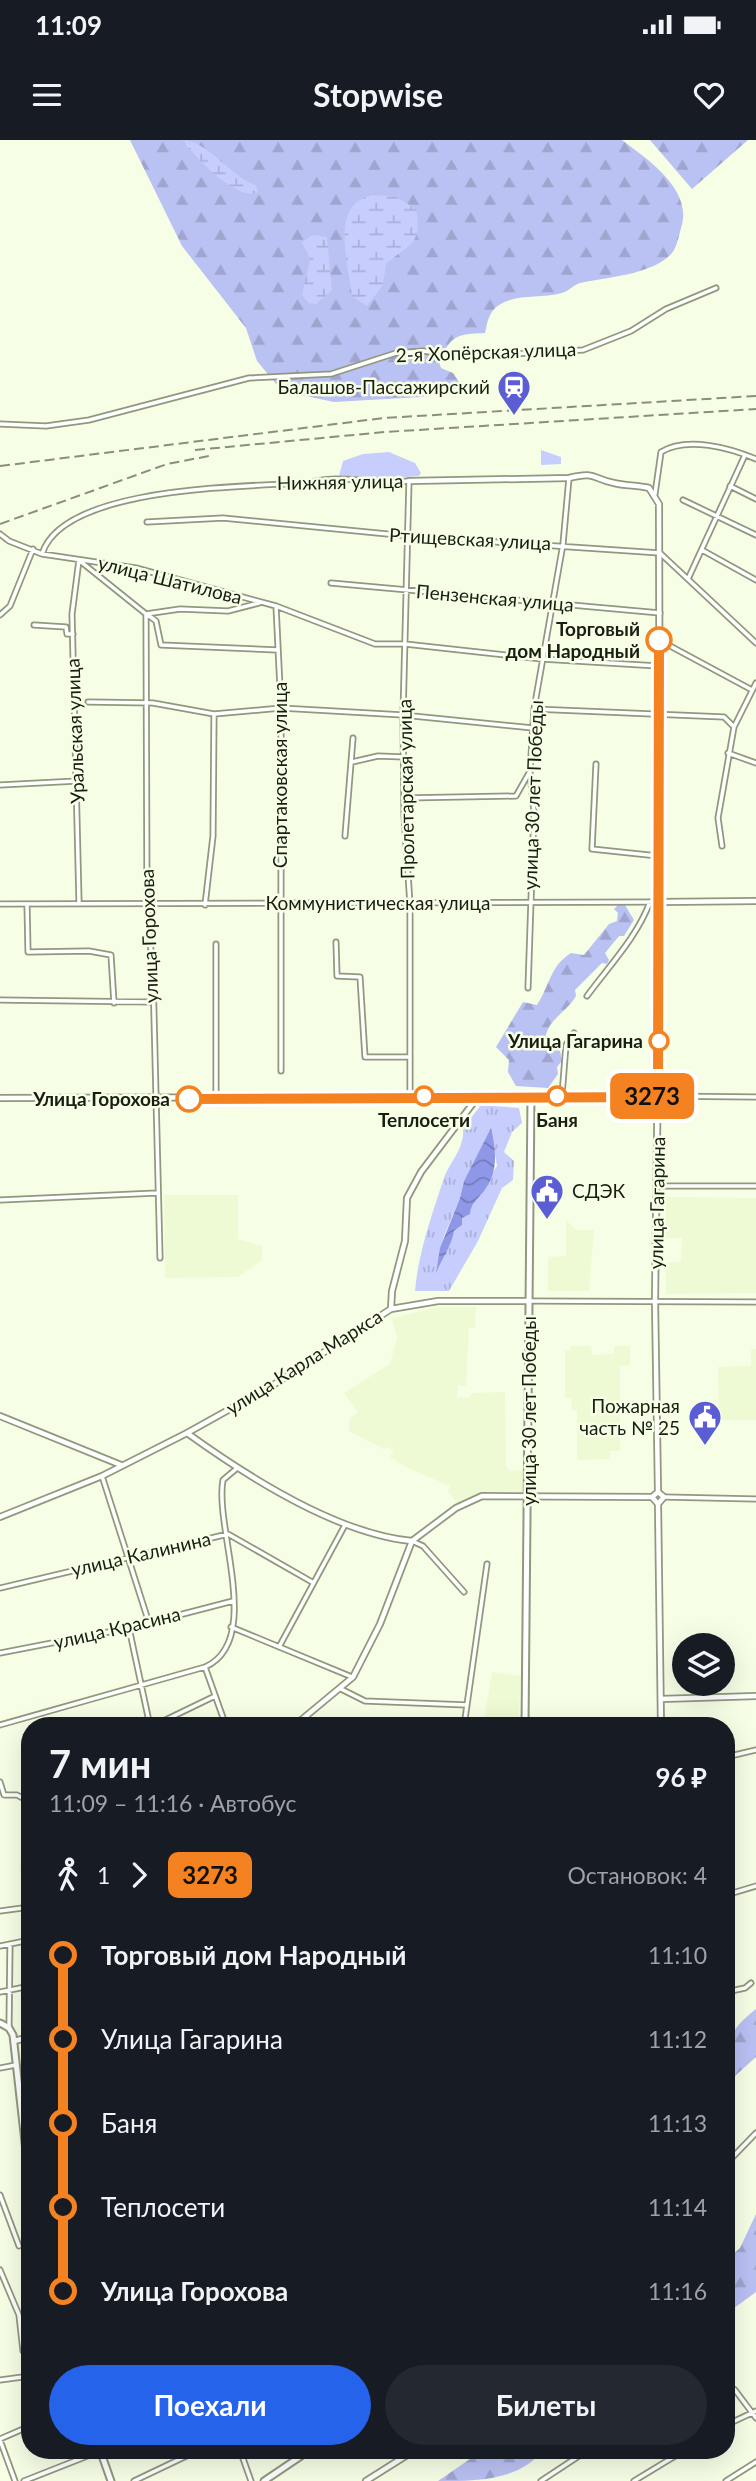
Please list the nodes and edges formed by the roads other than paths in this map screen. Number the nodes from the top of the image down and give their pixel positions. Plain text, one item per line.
1 (716, 288) dead end
2 (0, 424) edge
3 (745, 455) junction
4 (756, 459) edge
5 (569, 478) junction
6 (409, 481) junction
7 (730, 486) junction
8 (655, 494) junction
9 (756, 499) edge
10 (683, 500) dead end
11 (717, 516) junction
12 (148, 522) dead end
13 (0, 534) edge
14 (756, 535) edge
15 (408, 536) junction
16 (563, 544) junction
17 (33, 548) junction
18 (702, 550) junction
19 (660, 553) junction
20 (42, 554) junction
21 (79, 560) junction
22 (688, 579) junction
23 (756, 580) edge
24 (331, 583) dead end
25 (405, 591) junction
26 (262, 602) junction
27 (552, 602) junction
28 (276, 606) junction
29 (660, 613) junction
30 (146, 614) junction
31 (0, 615) edge
32 (34, 625) dead end
33 (73, 634) junction
34 (659, 640) junction
35 (756, 643) edge
36 (405, 644) junction
37 (278, 650) junction
38 (542, 659) junction
39 (658, 666) junction
40 (756, 683) edge
41 (752, 690) junction
42 (88, 702) dead end
43 (147, 703) junction
44 (281, 708) junction
45 (534, 709) junction
46 (214, 714) junction
47 (403, 715) junction
48 (659, 716) junction
49 (734, 726) junction
50 (533, 729) junction
51 (353, 737) dead end
52 (728, 753) junction
53 (404, 757) junction
54 (352, 761) junction
55 (756, 763) edge
56 (596, 764) dead end
57 (530, 772) junction
58 (77, 781) junction
59 (0, 785) edge
60 (405, 798) junction
61 (345, 836) dead end
62 (722, 846) dead end
63 (658, 856) junction
64 (756, 901) edge
65 (79, 902) junction
66 (280, 902) junction
67 (529, 902) junction
68 (650, 902) junction
69 (660, 902) junction
70 (147, 903) junction
71 (0, 904) edge
72 (27, 904) junction
73 (410, 904) junction
74 (205, 905) junction
75 (336, 942) dead end
76 (216, 944) dead end
77 (528, 989) dead end
78 (587, 996) dead end
79 (0, 1000) edge
80 (151, 1002) junction
81 (114, 1003) junction
82 (574, 1033) dead end
83 (410, 1057) junction
84 (281, 1071) dead end
85 (410, 1096) junction
86 (531, 1096) junction
87 (562, 1096) junction
88 (658, 1097) junction
89 (756, 1097) edge
90 (0, 1098) edge
91 (216, 1098) junction
92 (477, 1098) junction
93 (155, 1099) junction
94 (657, 1186) junction
95 (756, 1186) edge
96 (158, 1193) junction
97 (0, 1200) edge
98 (160, 1258) dead end
99 (528, 1301) junction
100 (655, 1301) junction
101 (756, 1302) edge
102 (391, 1309) junction
103 (1, 1418) edge
104 (187, 1433) junction
105 (121, 1465) junction
106 (236, 1469) junction
107 (102, 1476) junction
108 (658, 1492) junction
109 (529, 1496) junction
110 (652, 1497) junction
111 (664, 1497) junction
112 (756, 1499) edge
113 (658, 1504) junction
114 (0, 1517) edge
115 (345, 1525) junction
116 (228, 1534) junction
117 (412, 1541) junction
118 (129, 1556) junction
119 (487, 1564) dead end
120 (312, 1581) junction
121 (0, 1588) edge
122 (464, 1592) dead end
123 (233, 1601) junction
124 (149, 1623) junction
125 (129, 1628) junction
126 (231, 1628) junction
127 (279, 1647) junction
128 (0, 1653) edge
129 (205, 1667) junction
130 (353, 1677) junction
131 (140, 1685) junction
132 (341, 1689) junction
133 (215, 1696) junction
134 (756, 1696) edge
135 (661, 1699) junction
136 (467, 1705) junction
137 (28, 1717) edge
138 (149, 1717) edge
139 (170, 1717) edge
140 (223, 1717) edge
141 (306, 1717) edge
142 (465, 1717) edge
143 (525, 1717) edge
144 (661, 1717) edge
145 (21, 1719) edge
146 (0, 1725) edge
147 (756, 1750) edge
148 (735, 1755) edge
149 (0, 1782) edge
150 (21, 1798) edge
151 (756, 1886) edge
152 (735, 1892) edge
153 (21, 1908) edge
154 (0, 1911) edge
155 (21, 1942) edge
156 (10, 1944) junction
157 (0, 1946) edge
158 (751, 1983) dead end
159 (21, 1988) edge
160 (9, 1990) junction
161 (735, 1990) edge
162 (0, 1992) edge
163 (0, 2023) edge
164 (9, 2028) junction
165 (21, 2039) edge
166 (14, 2041) junction
167 (16, 2065) junction
168 (0, 2068) edge
169 (19, 2087) joint
170 (21, 2098) edge
171 (756, 2133) edge
172 (735, 2155) edge
173 (0, 2195) edge
174 (19, 2246) dead end
175 (0, 2270) edge
176 (21, 2325) edge
177 (21, 2377) edge
178 (0, 2380) edge
179 (735, 2391) edge
180 (755, 2412) edge
181 (756, 2418) edge
182 (735, 2421) edge
183 (21, 2430) edge
184 (0, 2440) edge
185 (78, 2459) edge
186 (103, 2459) edge
187 (180, 2459) edge
188 (243, 2459) edge
189 (297, 2459) edge
190 (401, 2459) edge
191 (574, 2459) edge
192 (670, 2459) edge
193 (756, 2462) edge
194 (15, 2481) edge
195 (24, 2481) edge
196 (111, 2481) edge
197 (134, 2481) edge
198 (251, 2481) edge
199 (264, 2481) edge
200 (366, 2481) edge
201 (541, 2481) edge
202 (634, 2481) edge
203 (726, 2481) edge

1 - 2 street, 2-я Хопёрская улица
3 - 4 street
3 - 7 street
3 - 8 street
5 - 6 street, Нижняя улица
5 - 8 street, Нижняя улица
5 - 16 street, улица 30 лет Победы
6 - 15 street, Пролетарская улица
6 - 20 street, Нижняя улица
7 - 9 street
7 - 11 street
8 - 19 street, улица Гагарина
10 - 11 street
11 - 14 street
11 - 18 street
12 - 15 street, Ртищевская улица
13 - 17 street
15 - 16 street, Ртищевская улица
15 - 25 street, Пролетарская улица
16 - 19 street, Ртищевская улица
16 - 27 street, улица 30 лет Победы
17 - 20 street
17 - 31 street
18 - 22 street
18 - 23 street
19 - 22 street
19 - 29 street, улица Гагарина
20 - 21 street, улица Шатилова
21 - 26 street, улица Шатилова
21 - 30 street, улица Шатилова
21 - 33 street, Уральская улица
22 - 35 street
24 - 25 street, Пензенская улица
25 - 27 street, Пензенская улица
25 - 36 street, Пролетарская улица
26 - 28 street, улица Шатилова
26 - 30 street, улица Шатилова
27 - 29 street, Пензенская улица
27 - 38 street, улица 30 лет Победы
28 - 36 street, улица Шатилова
28 - 37 street, Спартаковская улица
29 - 34 street, улица Гагарина
30 - 37 street
30 - 43 street, улица Горохова
32 - 33 street
33 - 58 street, Уральская улица
34 - 39 street, улица Гагарина
34 - 41 street
36 - 38 street, улица Шатилова
36 - 47 street, Пролетарская улица
37 - 44 street, Спартаковская улица
38 - 39 street, улица Шатилова
38 - 45 street, улица 30 лет Победы
39 - 48 street, улица Гагарина
40 - 41 street
41 - 49 street
42 - 43 street
43 - 46 street
43 - 70 street, улица Горохова
44 - 46 street
44 - 47 street
44 - 66 street, Спартаковская улица
45 - 48 street
45 - 50 street, улица 30 лет Победы
46 - 74 street
47 - 50 street
47 - 53 street, Пролетарская улица
48 - 49 street
48 - 63 street, улица Гагарина
49 - 52 street
50 - 57 street, улица 30 лет Победы
51 - 54 street
52 - 55 street
52 - 62 street
53 - 54 street
53 - 60 street, Пролетарская улица
54 - 61 street
56 - 63 street
57 - 60 street
57 - 67 street, улица 30 лет Победы
58 - 59 street
58 - 65 street, Уральская улица
60 - 73 street, Пролетарская улица
63 - 69 street, улица Гагарина
64 - 69 street, Коммунистическая улица
65 - 70 street, Коммунистическая улица
65 - 72 street, Коммунистическая улица
66 - 73 street, Коммунистическая улица
66 - 74 street, Коммунистическая улица
66 - 84 street, Спартаковская улица
67 - 68 street, Коммунистическая улица
67 - 73 street, Коммунистическая улица
67 - 77 street, улица 30 лет Победы
68 - 69 street, Коммунистическая улица
68 - 78 street
69 - 88 street, улица Гагарина
70 - 74 street, Коммунистическая улица
70 - 80 street, улица Горохова
71 - 72 street, Коммунистическая улица
72 - 81 street
73 - 83 street, Пролетарская улица
75 - 83 street
76 - 91 street
79 - 81 street
80 - 81 street
80 - 93 street, улица Горохова
82 - 87 street
83 - 85 street, Пролетарская улица
85 - 91 street
85 - 92 street
86 - 87 street
86 - 92 street
86 - 99 main road, улица 30 лет Победы
87 - 88 street
88 - 89 street
88 - 94 street, улица Гагарина
90 - 93 street
91 - 93 street
92 - 102 street
93 - 96 street, улица Горохова
94 - 95 street
94 - 100 street, улица Гагарина
96 - 97 street
96 - 98 street, улица Горохова
99 - 100 street, улица Карла Маркса
99 - 102 street, улица Карла Маркса
99 - 109 main road, улица 30 лет Победы
100 - 101 street, улица Карла Маркса
100 - 108 street, улица Гагарина
102 - 104 street, улица Карла Маркса
103 - 105 street
104 - 105 street, улица Карла Маркса
104 - 106 street
105 - 107 street, улица Карла Маркса
106 - 115 street
106 - 116 street
107 - 114 street, улица Карла Маркса
107 - 118 street
108 - 110 street
108 - 111 street
109 - 110 street
109 - 117 street
109 - 143 main road, улица 30 лет Победы
110 - 113 street
111 - 112 street
111 - 113 street
113 - 135 street
115 - 117 street
115 - 120 street
116 - 118 street, улица Калинина
116 - 120 street, улица Калинина
116 - 123 street
117 - 122 street
117 - 130 street
118 - 121 street, улица Калинина
118 - 124 street
119 - 136 street
120 - 127 street
123 - 124 street, улица Красина
123 - 126 street
124 - 125 street, улица Красина
125 - 128 street, улица Красина
125 - 131 street
126 - 127 street
126 - 129 street
127 - 130 street
129 - 131 street
129 - 133 street
130 - 132 street
131 - 137 street
131 - 138 street
132 - 136 street
132 - 141 street
133 - 139 street
133 - 140 street
134 - 135 street
135 - 144 street
136 - 142 street
145 - 146 street
147 - 148 street
149 - 150 street
151 - 152 street
153 - 154 street
155 - 156 street
156 - 157 street
156 - 160 street
158 - 161 street
159 - 160 street
160 - 162 street
160 - 164 street
163 - 164 main road
164 - 166 main road
165 - 166 street
166 - 167 main road
167 - 168 street
167 - 169 main road
169 - 170 main road
171 - 172 street
173 - 174 street
175 - 176 street
177 - 178 street
179 - 180 street
180 - 181 street
180 - 182 street
183 - 184 street
184 - 194 street
185 - 195 street
186 - 196 main road
187 - 197 street
188 - 198 street
189 - 199 main road
190 - 200 street
191 - 201 street
192 - 202 street
193 - 203 street

